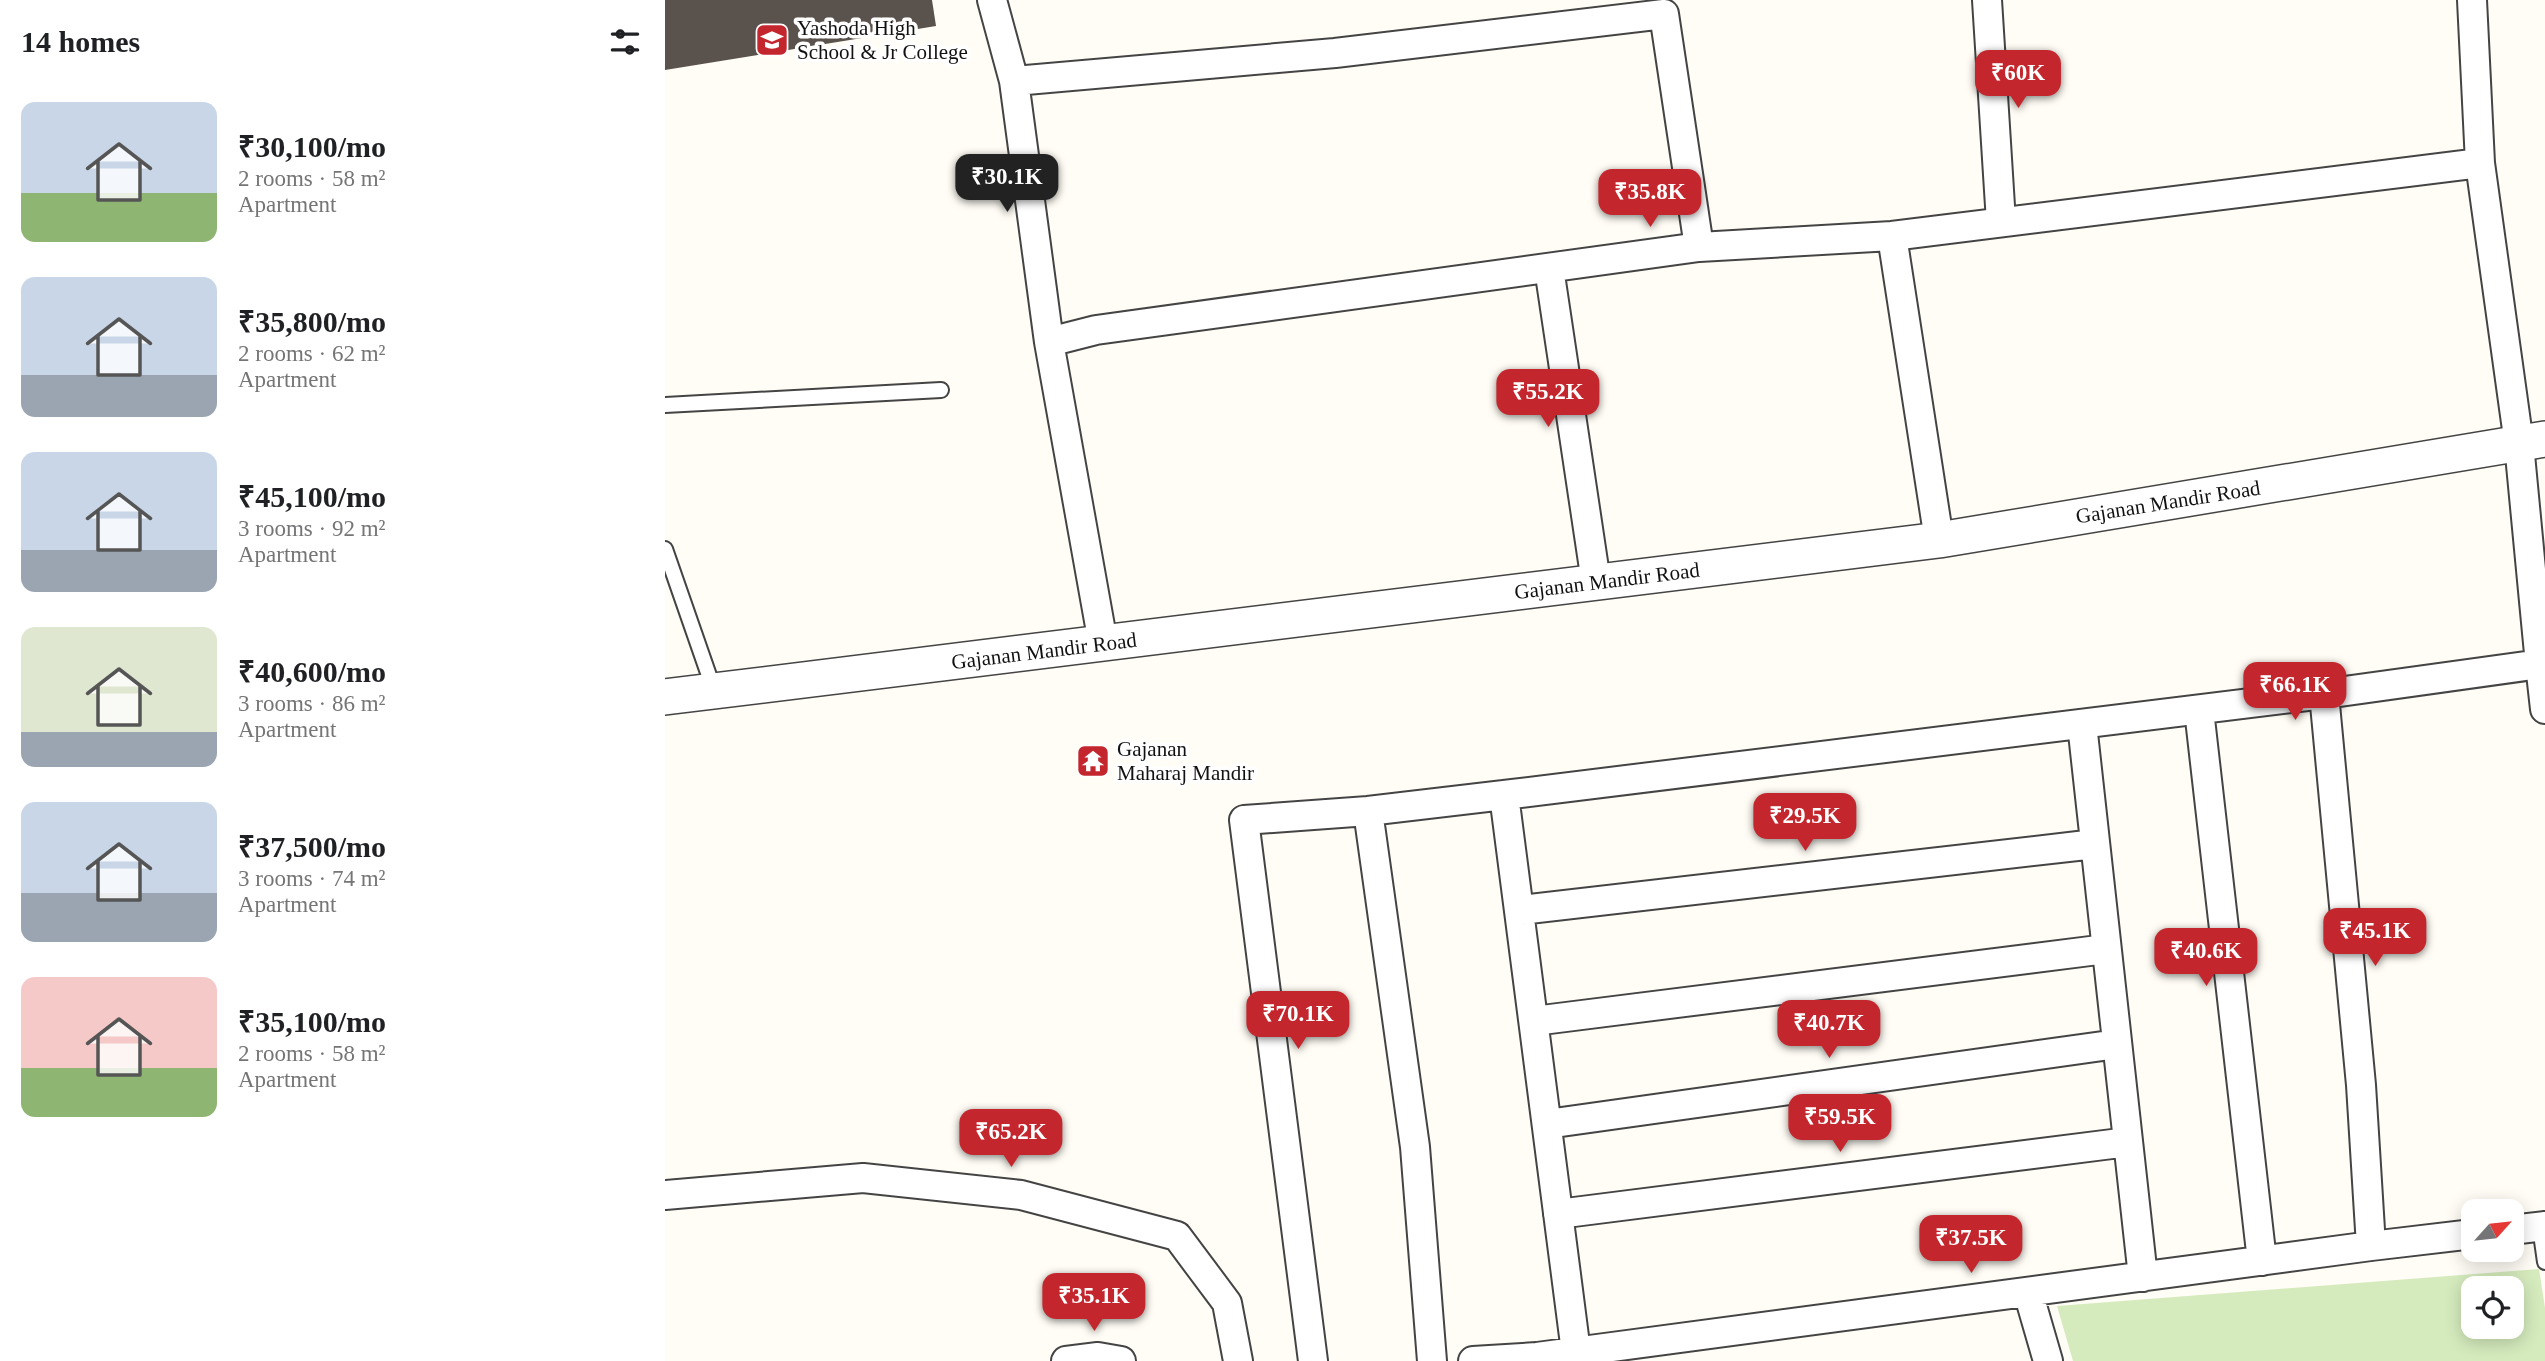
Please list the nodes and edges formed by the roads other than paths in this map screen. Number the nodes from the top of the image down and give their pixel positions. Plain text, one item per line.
1 (992, 0) edge
2 (1987, 0) edge
3 (2472, 0) edge
4 (1663, 7) edge
5 (1014, 80) junction
6 (2480, 163) junction
7 (2001, 222) junction
8 (1892, 236) junction
9 (1699, 247) junction
10 (1549, 268) junction
11 (1049, 342) junction
12 (941, 390) dead end
13 (665, 405) edge
14 (2532, 442) edge
15 (1939, 540) junction
16 (665, 549) edge
17 (1596, 582) junction
18 (1103, 643) junction
19 (2540, 664) junction
20 (715, 691) junction
21 (2324, 694) junction
22 (665, 697) edge
23 (2545, 709) edge
24 (2199, 710) junction
25 (2082, 724) junction
26 (1504, 795) junction
27 (1368, 811) junction
28 (2095, 844) junction
29 (1520, 910) junction
30 (2106, 949) junction
31 (1534, 1021) junction
32 (2117, 1044) junction
33 (1547, 1124) junction
34 (2128, 1142) junction
35 (665, 1195) edge
36 (1558, 1214) junction
37 (2542, 1226) edge
38 (2524, 1228) edge
39 (2461, 1235) edge
40 (2371, 1246) junction
41 (2262, 1261) junction
42 (2545, 1262) edge
43 (2143, 1277) junction
44 (2028, 1292) junction
45 (1576, 1352) junction
46 (1066, 1361) edge
47 (1121, 1361) edge
48 (1238, 1361) edge
49 (1313, 1361) edge
50 (1432, 1361) edge
51 (1473, 1361) edge
52 (2048, 1361) edge

1 - 5 street
2 - 7 street
3 - 6 street
4 - 5 street
4 - 9 street
5 - 11 street
6 - 7 street
6 - 14 street
7 - 8 street
8 - 9 street
8 - 15 street
9 - 10 street
10 - 11 street
10 - 17 street
11 - 18 street
12 - 13 lane
14 - 15 street, Gajanan Mandir Road
14 - 19 street
15 - 17 street, Gajanan Mandir Road
16 - 20 lane
17 - 18 street, Gajanan Mandir Road
18 - 20 street, Gajanan Mandir Road
19 - 21 street
19 - 23 street
20 - 22 street, Gajanan Mandir Road
21 - 24 street
21 - 40 street
24 - 25 street
24 - 41 street
25 - 26 street
25 - 28 street
26 - 27 street
26 - 29 street
27 - 49 street
27 - 50 street
28 - 29 street
28 - 30 street
29 - 31 street
30 - 31 street
30 - 32 street
31 - 33 street
32 - 33 street
32 - 34 street
33 - 36 street
34 - 36 street
34 - 43 street
35 - 48 street
36 - 45 street
37 - 38 street
37 - 42 lane
39 - 40 street
40 - 41 street
41 - 43 street
43 - 44 street
44 - 45 street
44 - 52 street
45 - 51 street
46 - 47 street

